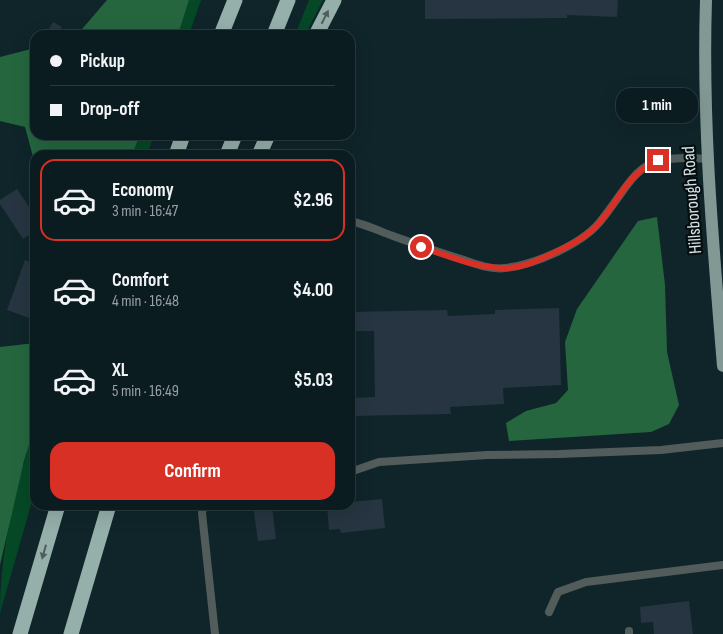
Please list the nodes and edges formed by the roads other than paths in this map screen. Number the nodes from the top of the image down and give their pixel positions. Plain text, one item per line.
1 (235, 0) edge
2 (288, 0) edge
3 (334, 0) edge
4 (706, 0) edge
5 (223, 30) edge
6 (276, 30) edge
7 (319, 30) edge
8 (707, 159) junction
9 (355, 223) edge
10 (720, 305) edge
11 (723, 366) edge
12 (723, 443) edge
13 (355, 470) edge
14 (57, 510) edge
15 (107, 510) edge
16 (113, 510) edge
17 (203, 510) edge
18 (99, 537) junction
19 (723, 565) edge
20 (549, 612) dead end
21 (20, 634) edge
22 (71, 634) edge
23 (215, 634) edge

1 - 5 highway
2 - 6 highway
7 -> 3 highway
4 - 8 main road, Hillsborough Road
8 - 9 lane
8 - 10 main road, Hillsborough Road
10 - 11 main road, Hillsborough Road
12 - 13 lane
14 -> 21 highway
15 - 18 highway
16 - 18 highway
17 - 23 lane
18 - 22 highway
19 - 20 lane

